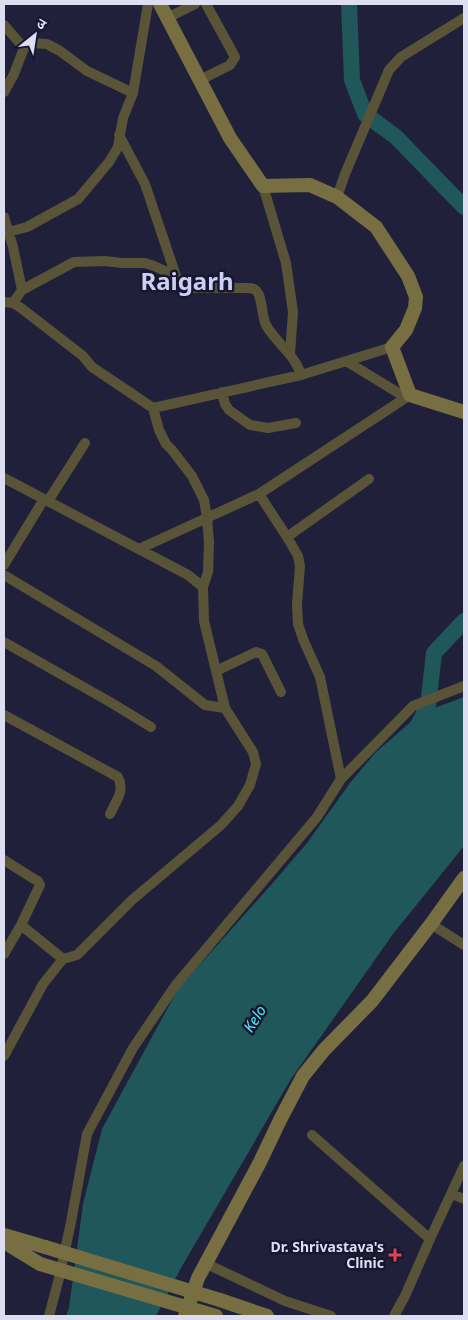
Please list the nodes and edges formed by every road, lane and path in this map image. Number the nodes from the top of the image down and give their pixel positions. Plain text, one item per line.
1 (148, 4) edge
2 (160, 4) edge
3 (195, 4) edge
4 (206, 4) edge
5 (167, 18) junction
6 (464, 18) edge
7 (4, 25) edge
8 (24, 48) junction
9 (200, 80) junction
10 (4, 92) edge
11 (133, 93) junction
12 (120, 135) junction
13 (263, 186) junction
14 (337, 197) junction
15 (4, 216) edge
16 (8, 232) junction
17 (176, 276) junction
18 (22, 290) junction
19 (8, 302) edge
20 (392, 347) junction
21 (290, 354) junction
22 (346, 361) junction
23 (301, 375) junction
24 (222, 392) junction
25 (407, 396) junction
26 (153, 408) junction
27 (460, 411) edge
28 (296, 423) dead end
29 (85, 443) dead end
30 (4, 478) edge
31 (369, 479) dead end
32 (258, 494) junction
33 (46, 500) junction
34 (207, 518) junction
35 (287, 537) junction
36 (139, 549) junction
37 (4, 565) edge
38 (4, 575) edge
39 (203, 587) junction
40 (4, 642) edge
41 (216, 670) junction
42 (463, 686) edge
43 (281, 692) dead end
44 (225, 708) junction
45 (4, 714) edge
46 (151, 727) dead end
47 (341, 779) junction
48 (110, 814) dead end
49 (4, 860) edge
50 (464, 878) edge
51 (431, 924) junction
52 (21, 925) junction
53 (464, 945) edge
54 (4, 954) edge
55 (63, 959) junction
56 (4, 1056) edge
57 (312, 1134) dead end
58 (464, 1166) edge
59 (452, 1194) junction
60 (464, 1199) edge
61 (4, 1236) edge
62 (430, 1239) junction
63 (4, 1242) edge
64 (207, 1264) junction
65 (49, 1316) edge
66 (185, 1316) edge
67 (216, 1316) edge
68 (267, 1316) edge
69 (331, 1316) edge
70 (394, 1316) edge

1 - 11 street
2 - 5 street
3 - 5 street
4 - 9 street
5 - 9 street
6 - 14 street
7 - 8 street
8 - 10 street
8 - 11 street
9 - 13 street
11 - 12 street
12 - 16 street
12 - 17 street
13 - 14 street
13 - 21 street
14 - 20 street
15 - 16 street
16 - 18 street
17 - 18 street
17 - 21 street
18 - 19 street
19 - 26 street
20 - 22 street
20 - 25 street
21 - 23 street
22 - 23 street
22 - 25 street
23 - 24 street
24 - 26 street
24 - 28 street
25 - 27 street
25 - 32 street
26 - 34 street
29 - 33 street
30 - 33 street
31 - 35 street
32 - 34 street
32 - 35 street
33 - 36 street
33 - 37 street
34 - 36 street
34 - 39 street
35 - 47 street
36 - 39 street
38 - 44 street
39 - 41 street
40 - 46 street
41 - 43 street
41 - 44 street
42 - 47 street
44 - 55 street
45 - 48 street
47 - 65 street
49 - 52 street
50 - 51 street
51 - 53 street
51 - 64 street
52 - 54 street
52 - 55 street
55 - 56 street
57 - 62 street
58 - 59 street
59 - 60 street
59 - 62 street
61 - 68 street, bridge
62 - 70 street
63 - 67 street, bridge
64 - 66 street
64 - 69 street

